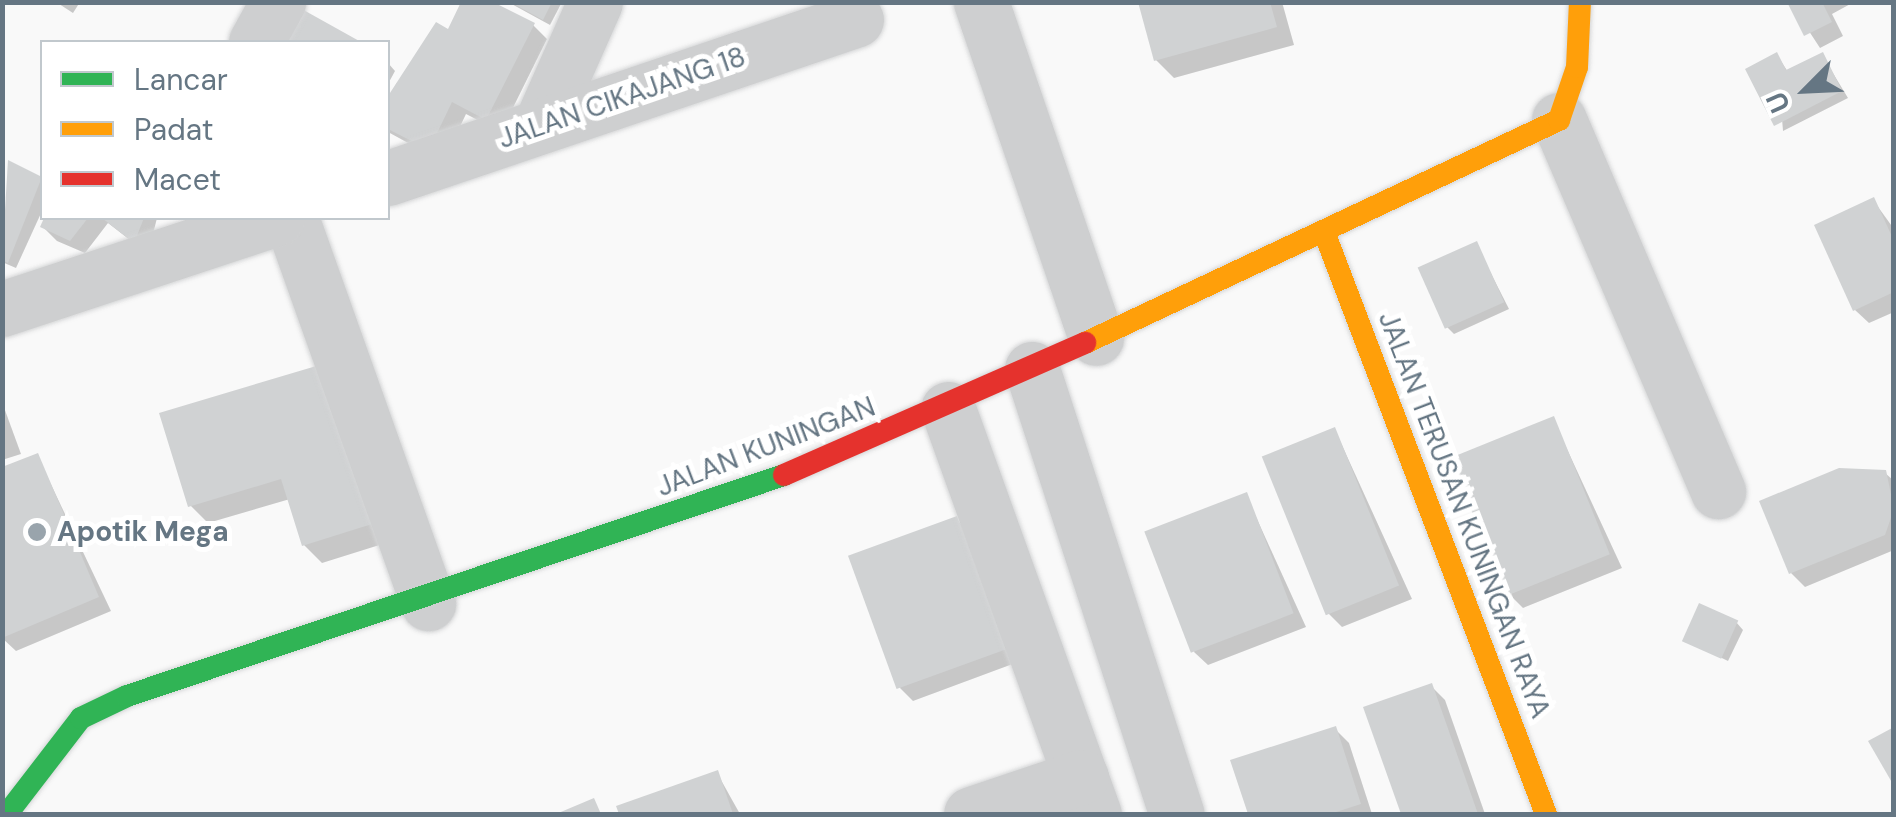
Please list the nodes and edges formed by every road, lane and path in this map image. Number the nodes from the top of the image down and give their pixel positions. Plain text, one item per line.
1 (278, 2) edge
2 (596, 2) edge
3 (981, 2) edge
4 (1580, 2) edge
5 (856, 20) dead end
6 (257, 40) edge
7 (1559, 120) junction
8 (541, 124) junction
9 (390, 177) edge
10 (161, 220) edge
11 (272, 220) edge
12 (292, 220) edge
13 (1326, 237) junction
14 (133, 271) junction
15 (5, 306) edge
16 (1096, 338) junction
17 (1032, 369) junction
18 (948, 408) junction
19 (1718, 491) dead end
20 (428, 603) junction
21 (1087, 796) edge
22 (7, 814) edge
23 (971, 814) edge
24 (1177, 814) edge
25 (1546, 814) edge

1 - 6 street
2 - 8 street
3 - 16 street
4 - 7 street
5 - 8 street, JALAN CIKAJANG 18
7 - 13 street, JALAN KUNINGAN
7 - 19 street
8 - 9 street, JALAN CIKAJANG 18
10 - 14 street
11 - 14 street
12 - 20 street
13 - 16 street, JALAN KUNINGAN
13 - 25 street, JALAN TERUSAN KUNINGAN RAYA
14 - 15 street
16 - 17 street, JALAN KUNINGAN
17 - 18 street, JALAN KUNINGAN
17 - 24 street
18 - 20 street, JALAN KUNINGAN
18 - 21 street
20 - 22 street, JALAN KUNINGAN
21 - 23 street

